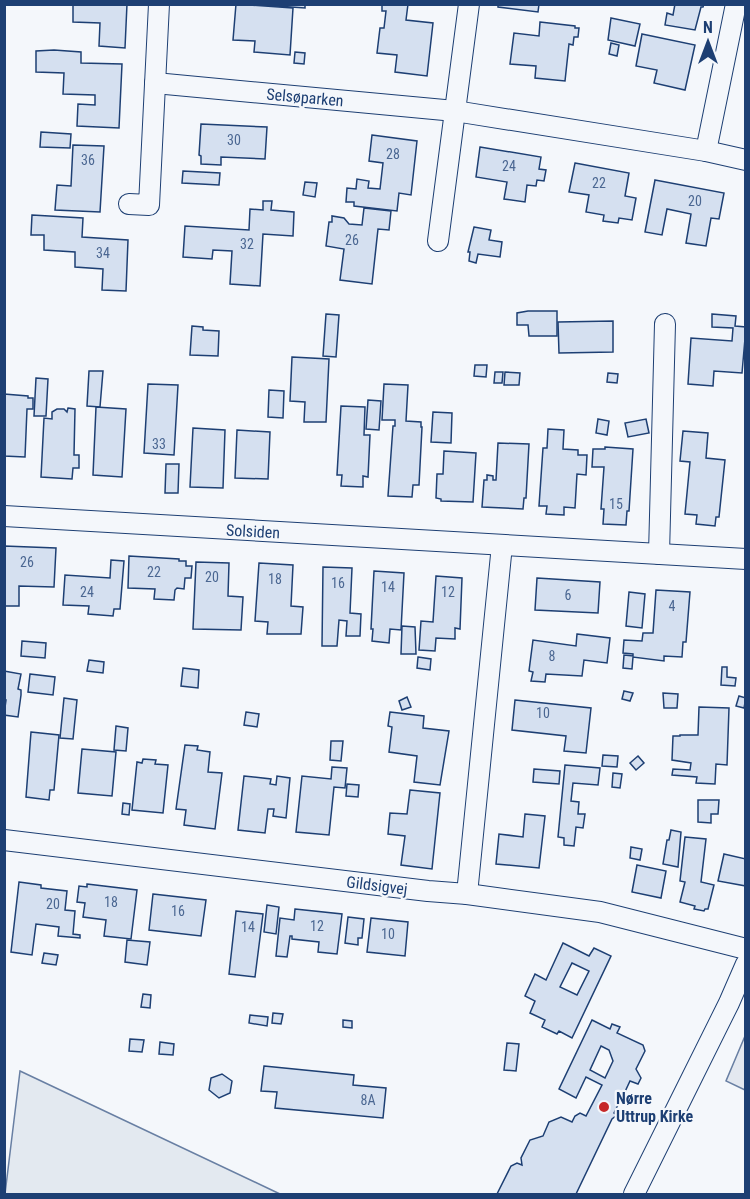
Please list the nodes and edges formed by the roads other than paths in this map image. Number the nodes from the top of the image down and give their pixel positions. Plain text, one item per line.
1 (159, 4) edge
2 (469, 4) edge
3 (736, 4) edge
4 (155, 83) junction
5 (455, 111) junction
6 (706, 151) junction
7 (746, 160) edge
8 (129, 204) dead end
9 (438, 241) dead end
10 (665, 324) dead end
11 (4, 516) edge
12 (502, 545) junction
13 (659, 554) junction
14 (746, 559) edge
15 (4, 840) edge
16 (467, 894) junction
17 (746, 949) edge
18 (746, 964) edge
19 (634, 1194) edge

1 - 4 street
2 - 5 street
3 - 6 street
4 - 5 street, Selsøparken
4 - 8 street
5 - 6 street, Selsøparken
5 - 9 street
6 - 7 street, Selsøparken
10 - 13 street
11 - 12 street, Solsiden
12 - 13 street, Solsiden
12 - 16 street
13 - 14 street, Solsiden
15 - 16 street, Gildsigvej
16 - 17 street, Gildsigvej
18 - 19 street

